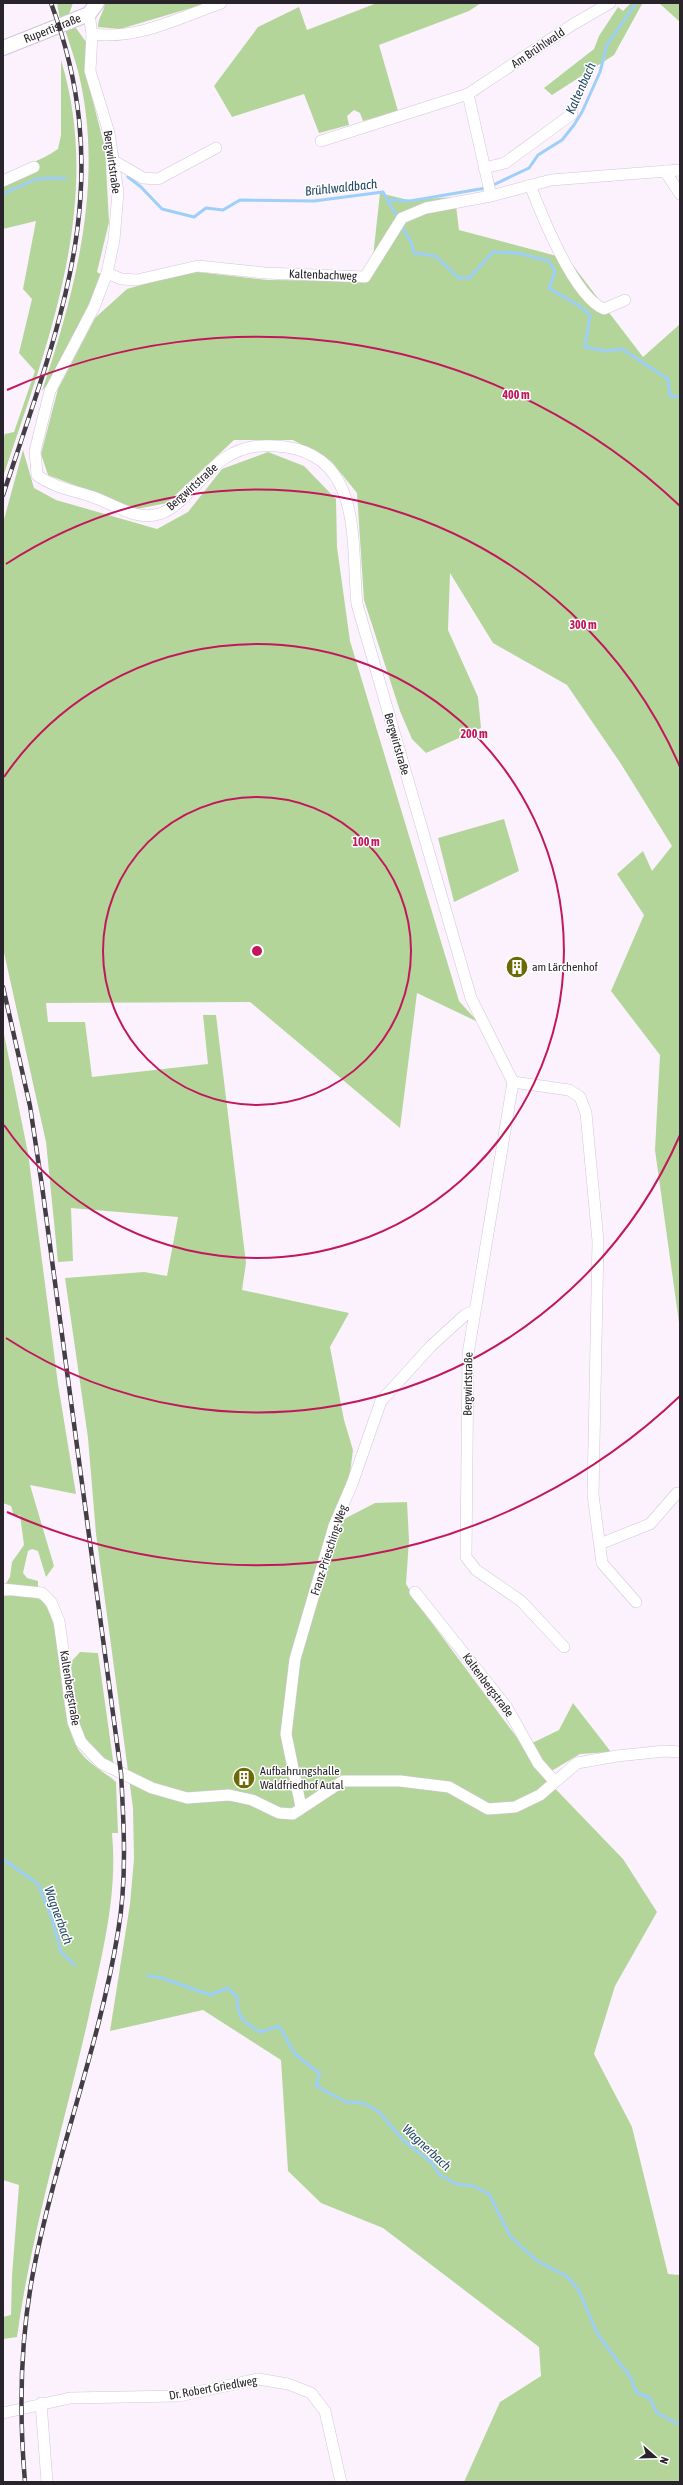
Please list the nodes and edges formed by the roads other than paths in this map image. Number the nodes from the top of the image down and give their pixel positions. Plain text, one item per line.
1 (221, 3) edge
2 (610, 3) edge
3 (93, 9) edge
4 (92, 34) junction
5 (3, 48) edge
6 (468, 94) junction
7 (572, 114) dead end
8 (321, 141) dead end
9 (216, 148) dead end
10 (114, 161) junction
11 (34, 167) dead end
12 (484, 168) junction
13 (680, 170) edge
14 (665, 171) junction
15 (3, 180) edge
16 (530, 185) junction
17 (680, 194) edge
18 (490, 196) junction
19 (107, 273) junction
20 (625, 300) dead end
21 (514, 1082) junction
22 (473, 1311) junction
23 (676, 1494) dead end
24 (600, 1544) junction
25 (3, 1589) edge
26 (416, 1592) dead end
27 (636, 1602) dead end
28 (564, 1647) dead end
29 (680, 1752) edge
30 (554, 1781) junction
31 (301, 1807) junction
32 (41, 2403) junction
33 (3, 2413) edge
34 (47, 2482) edge
35 (341, 2482) edge

1 - 4 street
2 - 6 street, Am Brühlwald
3 - 4 street, Bergwirtstraße
3 - 5 main road, Rupertistraße
4 - 10 street, Bergwirtstraße
6 - 8 street, Am Brühlwald
6 - 12 street
7 - 12 street
9 - 10 street
10 - 19 street, Bergwirtstraße
11 - 15 street
12 - 18 street
13 - 14 street, Kaltenbachweg
14 - 16 street, Kaltenbachweg
14 - 17 street
16 - 18 street, Kaltenbachweg
16 - 20 street
18 - 19 street, Kaltenbachweg
19 - 21 street, Bergwirtstraße
21 - 22 street, Bergwirtstraße
21 - 24 street
22 - 28 street, Bergwirtstraße
22 - 31 street, Franz-Priesching-Weg
23 - 24 street
24 - 27 street
25 - 31 street, Kaltenbergstraße
26 - 30 street, Kaltenbergstraße
29 - 30 street, Kaltenbergstraße
30 - 31 street, Kaltenbergstraße
32 - 33 street, Dr. Robert Griedlweg
32 - 34 street
32 - 35 street, Dr. Robert Griedlweg

